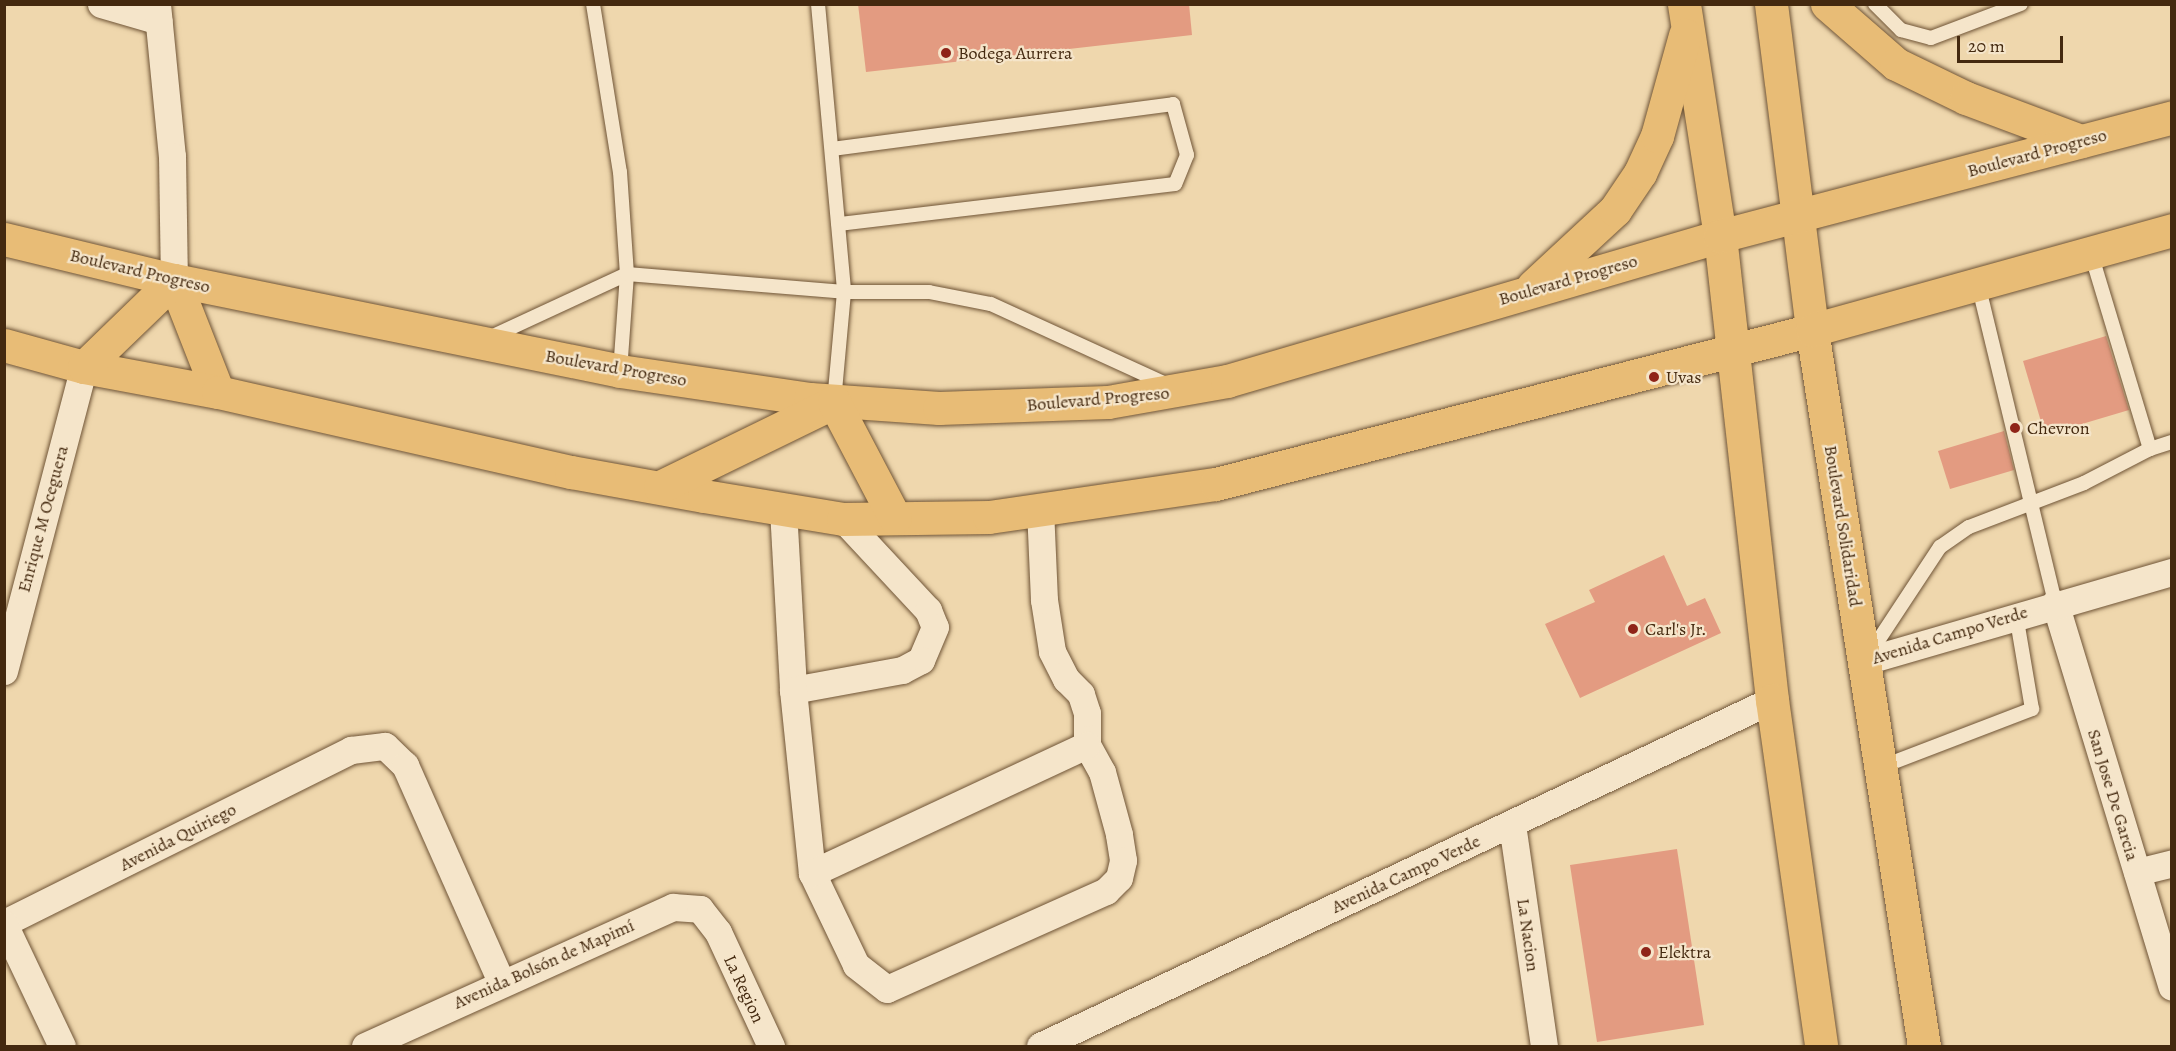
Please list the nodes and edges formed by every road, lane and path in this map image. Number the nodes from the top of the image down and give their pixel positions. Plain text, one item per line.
1 (101, 4) edge
2 (593, 4) edge
3 (818, 4) edge
4 (1771, 4) edge
5 (1827, 4) edge
6 (1875, 4) edge
7 (2021, 4) edge
8 (158, 13) edge
9 (1686, 15) edge
10 (2172, 117) edge
11 (2081, 141) junction
12 (832, 149) junction
13 (1797, 217) junction
14 (838, 224) junction
15 (2172, 230) edge
16 (1720, 236) junction
17 (4, 239) edge
18 (2091, 253) junction
19 (627, 274) junction
20 (174, 280) junction
21 (1978, 284) junction
22 (844, 292) junction
23 (1525, 293) junction
24 (1812, 330) junction
25 (479, 342) junction
26 (4, 345) edge
27 (1731, 349) junction
28 (84, 367) junction
29 (620, 370) junction
30 (1181, 391) junction
31 (218, 392) junction
32 (834, 402) junction
33 (2172, 442) edge
34 (2150, 448) junction
35 (660, 487) junction
36 (2027, 504) junction
37 (783, 509) junction
38 (1040, 510) junction
39 (895, 518) junction
40 (843, 519) junction
41 (2172, 572) edge
42 (2055, 603) junction
43 (2016, 614) junction
44 (11, 621) edge
45 (1865, 661) junction
46 (4, 671) edge
47 (793, 690) junction
48 (1772, 700) junction
49 (1087, 745) junction
50 (1881, 767) junction
51 (1512, 824) junction
52 (2172, 863) edge
53 (2137, 872) junction
54 (812, 873) junction
55 (4, 924) edge
56 (718, 932) joint
57 (501, 982) junction
58 (2172, 987) edge
59 (62, 1047) edge
60 (365, 1047) edge
61 (771, 1047) edge
62 (1040, 1047) edge
63 (1544, 1047) edge
64 (1821, 1047) edge
65 (1924, 1047) edge

1 - 8 street
2 - 19 lane
3 - 12 lane
4 - 13 main road, Boulevard Solidaridad
5 - 11 main road
6 - 7 lane
8 - 20 street
9 - 16 main road
9 - 23 main road
10 - 11 main road, Boulevard Progreso
11 - 13 main road, Boulevard Progreso
12 - 14 lane
12 - 14 lane
13 - 16 main road, Boulevard Progreso
13 - 24 main road, Boulevard Solidaridad
14 - 22 lane
15 - 18 main road
16 - 23 main road, Boulevard Progreso
16 - 27 main road
17 - 20 main road, Boulevard Progreso
18 - 21 main road
18 - 34 lane
19 - 22 lane
19 - 25 lane
19 - 29 lane
20 - 25 main road, Boulevard Progreso
20 - 28 main road
20 - 31 main road
21 - 24 main road
21 - 36 lane
22 - 30 lane
22 - 32 lane
23 - 30 main road, Boulevard Progreso
24 - 27 main road
24 - 45 main road, Boulevard Solidaridad
25 - 29 main road, Boulevard Progreso
26 - 28 main road
27 - 38 main road
27 - 48 main road
28 - 31 main road
28 - 44 street, Enrique M Oceguera
29 - 32 main road, Boulevard Progreso
30 - 32 main road, Boulevard Progreso
31 - 35 main road
32 - 35 main road
32 - 39 main road
33 - 34 lane, Avenida Campo Verde
34 - 36 lane, Avenida Campo Verde
35 - 37 main road
36 - 42 lane
36 - 45 lane, Avenida Campo Verde
37 - 40 main road
37 - 47 street
38 - 39 main road
38 - 49 street
39 - 40 main road
40 - 47 street
41 - 42 street, Avenida Campo Verde
42 - 43 street, Avenida Campo Verde
42 - 53 street, San Jose De Garcia
43 - 45 street, Avenida Campo Verde
43 - 50 lane
44 - 46 street, Enrique M Oceguera
45 - 50 main road, Boulevard Solidaridad
47 - 54 street
48 - 51 street, Avenida Campo Verde
48 - 64 main road
49 - 54 street
49 - 54 street
50 - 65 main road, Boulevard Solidaridad
51 - 62 street, Avenida Campo Verde
51 - 63 street, La Nacion
52 - 53 street
53 - 58 street, San Jose De Garcia
55 - 57 street, Avenida Quiriego
55 - 59 street
56 - 57 street, Avenida Bolsón de Mapimí
56 - 61 street, La Region
57 - 60 street, Avenida Bolsón de Mapimí

